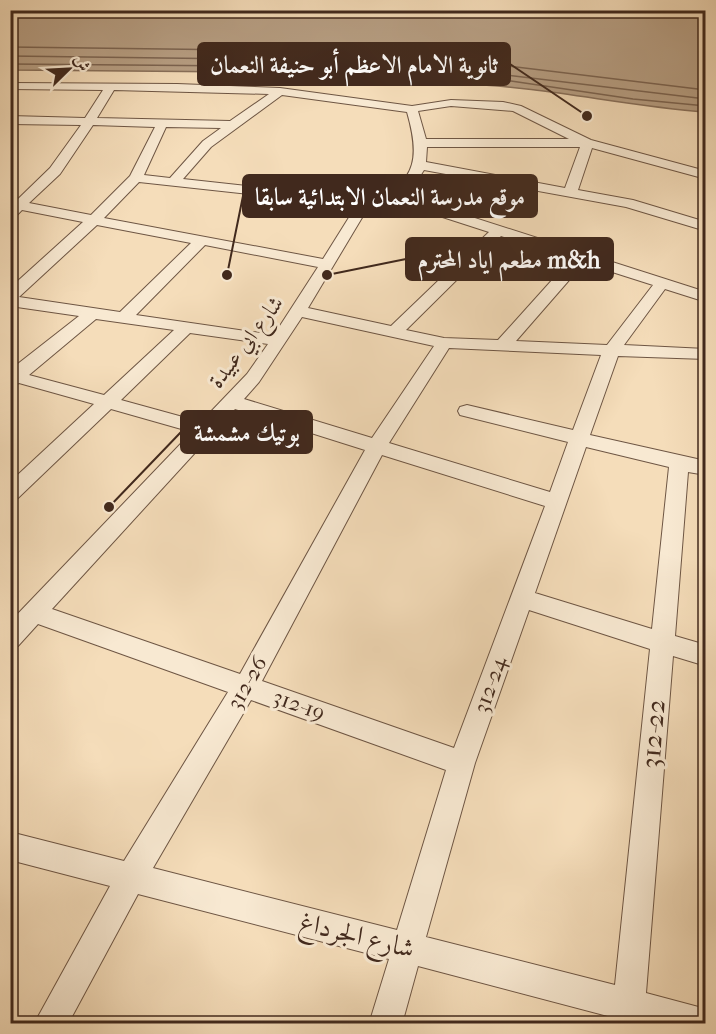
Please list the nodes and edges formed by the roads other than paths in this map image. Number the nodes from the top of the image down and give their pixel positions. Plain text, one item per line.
1 (111, 86) junction
2 (10, 87) edge
3 (280, 92) junction
4 (412, 109) junction
5 (10, 120) edge
6 (89, 121) junction
7 (163, 122) junction
8 (231, 125) junction
9 (422, 143) junction
10 (587, 143) junction
11 (420, 165) junction
12 (705, 175) edge
13 (136, 178) junction
14 (173, 182) junction
15 (571, 191) junction
16 (392, 196) junction
17 (374, 204) junction
18 (13, 208) edge
19 (94, 220) junction
20 (704, 223) edge
21 (499, 230) junction
22 (202, 240) junction
23 (581, 257) junction
24 (327, 264) junction
25 (662, 283) junction
26 (10, 297) edge
27 (705, 297) edge
28 (10, 302) edge
29 (299, 311) junction
30 (92, 314) junction
31 (124, 318) junction
32 (187, 327) junction
33 (394, 332) junction
34 (279, 341) junction
35 (444, 343) junction
36 (504, 344) junction
37 (611, 351) junction
38 (705, 354) edge
39 (12, 378) edge
40 (106, 402) junction
41 (232, 402) junction
42 (467, 411) dead end
43 (205, 429) junction
44 (580, 438) junction
45 (377, 446) junction
46 (679, 463) junction
47 (705, 468) edge
48 (10, 494) edge
49 (556, 502) junction
50 (521, 598) junction
51 (34, 613) junction
52 (10, 639) edge
53 (661, 642) junction
54 (705, 656) edge
55 (246, 686) junction
56 (462, 763) junction
57 (10, 846) edge
58 (131, 877) junction
59 (407, 948) junction
60 (629, 1005) junction
61 (50, 1023) edge
62 (385, 1023) edge
63 (702, 1023) edge

1 - 2 street
1 - 3 street
1 - 6 street
3 - 4 street
3 - 8 street
4 - 9 street
4 - 10 street
5 - 6 street
6 - 7 street
6 - 18 street
7 - 8 street
7 - 13 street
8 - 14 street
9 - 10 street
9 - 11 street
10 - 12 street
10 - 15 street
11 - 15 street
11 - 16 street, شارع ابي عبيدة
13 - 14 street
13 - 19 street
14 - 17 street
15 - 20 street
16 - 17 street, شارع ابي عبيدة
16 - 21 street
17 - 24 street, شارع ابي عبيدة
18 - 19 street
19 - 22 street
19 - 26 street
21 - 23 street
21 - 33 street
22 - 24 street
22 - 31 street
23 - 25 street
23 - 36 street
24 - 29 street, شارع ابي عبيدة
25 - 27 street
25 - 37 street, 312-24
28 - 30 street
29 - 33 street
29 - 34 street, شارع ابي عبيدة
30 - 31 street
30 - 39 street
31 - 32 street
32 - 34 street
32 - 40 street
33 - 35 street
34 - 41 street, شارع ابي عبيدة
35 - 36 street
35 - 45 street, 312-26
36 - 37 street
37 - 38 street
37 - 44 street, 312-24
39 - 40 street
40 - 43 street
40 - 48 street
41 - 43 street, شارع ابي عبيدة
41 - 45 street
42 - 44 street
43 - 51 street, شارع ابي عبيدة
44 - 46 street
44 - 49 street, 312-24
45 - 49 street
45 - 55 street, 312-26
46 - 47 street
46 - 53 street, 312-22
49 - 50 street, 312-24
50 - 53 street
50 - 56 street, 312-24
51 - 52 street, شارع ابي عبيدة
51 - 55 street, 312-19
53 - 54 street
53 - 60 street, 312-22
55 - 56 street, 312-19
55 - 58 street, 312-26
56 - 59 street, 312-24
57 - 58 street, شارع الجرداغ
58 - 59 street, شارع الجرداغ
58 - 61 street, 312-26
59 - 60 street, شارع الجرداغ
59 - 62 street, 312-24
60 - 63 street, شارع الجرداغ

